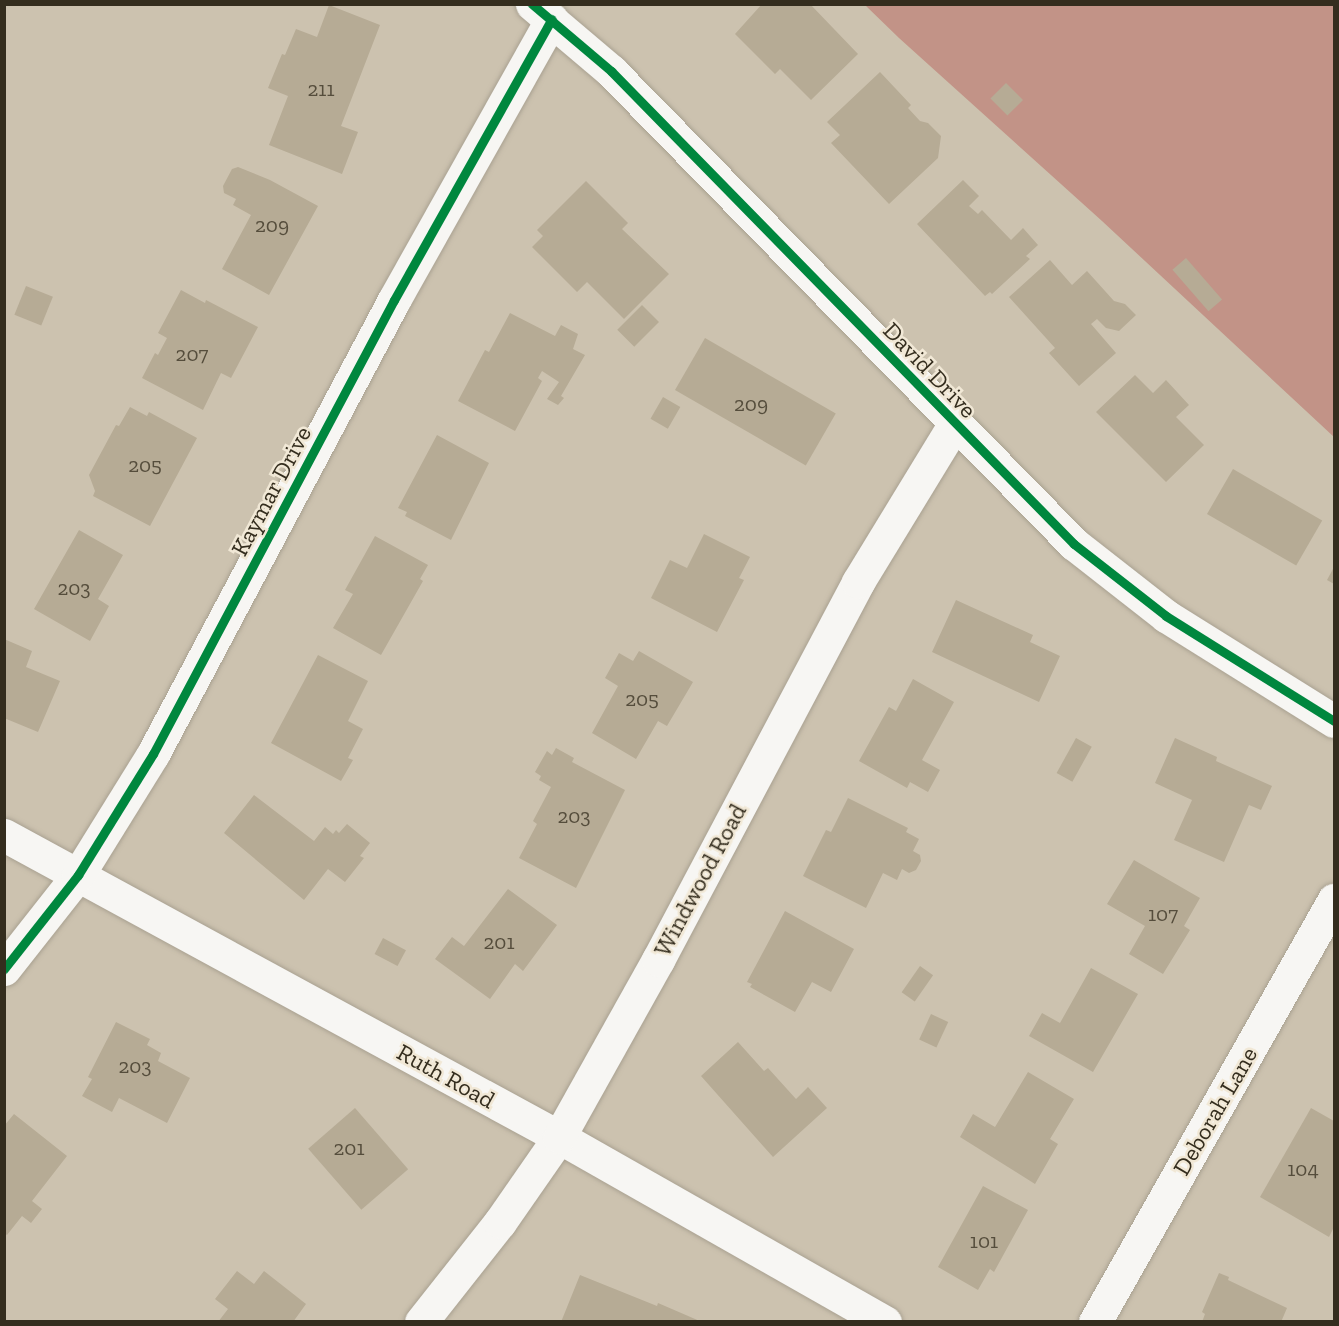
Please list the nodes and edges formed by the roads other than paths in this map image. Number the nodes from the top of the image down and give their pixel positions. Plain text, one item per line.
1 (542, 12) edge
2 (955, 423) junction
3 (1335, 721) edge
4 (4, 835) edge
5 (78, 875) junction
6 (1335, 900) edge
7 (4, 969) edge
8 (559, 1137) junction
9 (422, 1322) edge
10 (885, 1322) edge
11 (1095, 1322) edge

1 - 2 street, David Drive
1 - 5 street, Kaymar Drive
2 - 3 street, David Drive
2 - 8 street, Windwood Road
4 - 5 street, Ruth Road
5 - 7 street, Kaymar Drive
5 - 8 street, Ruth Road
6 - 11 street, Deborah Lane
8 - 9 street, Windwood Road
8 - 10 street, Ruth Road

